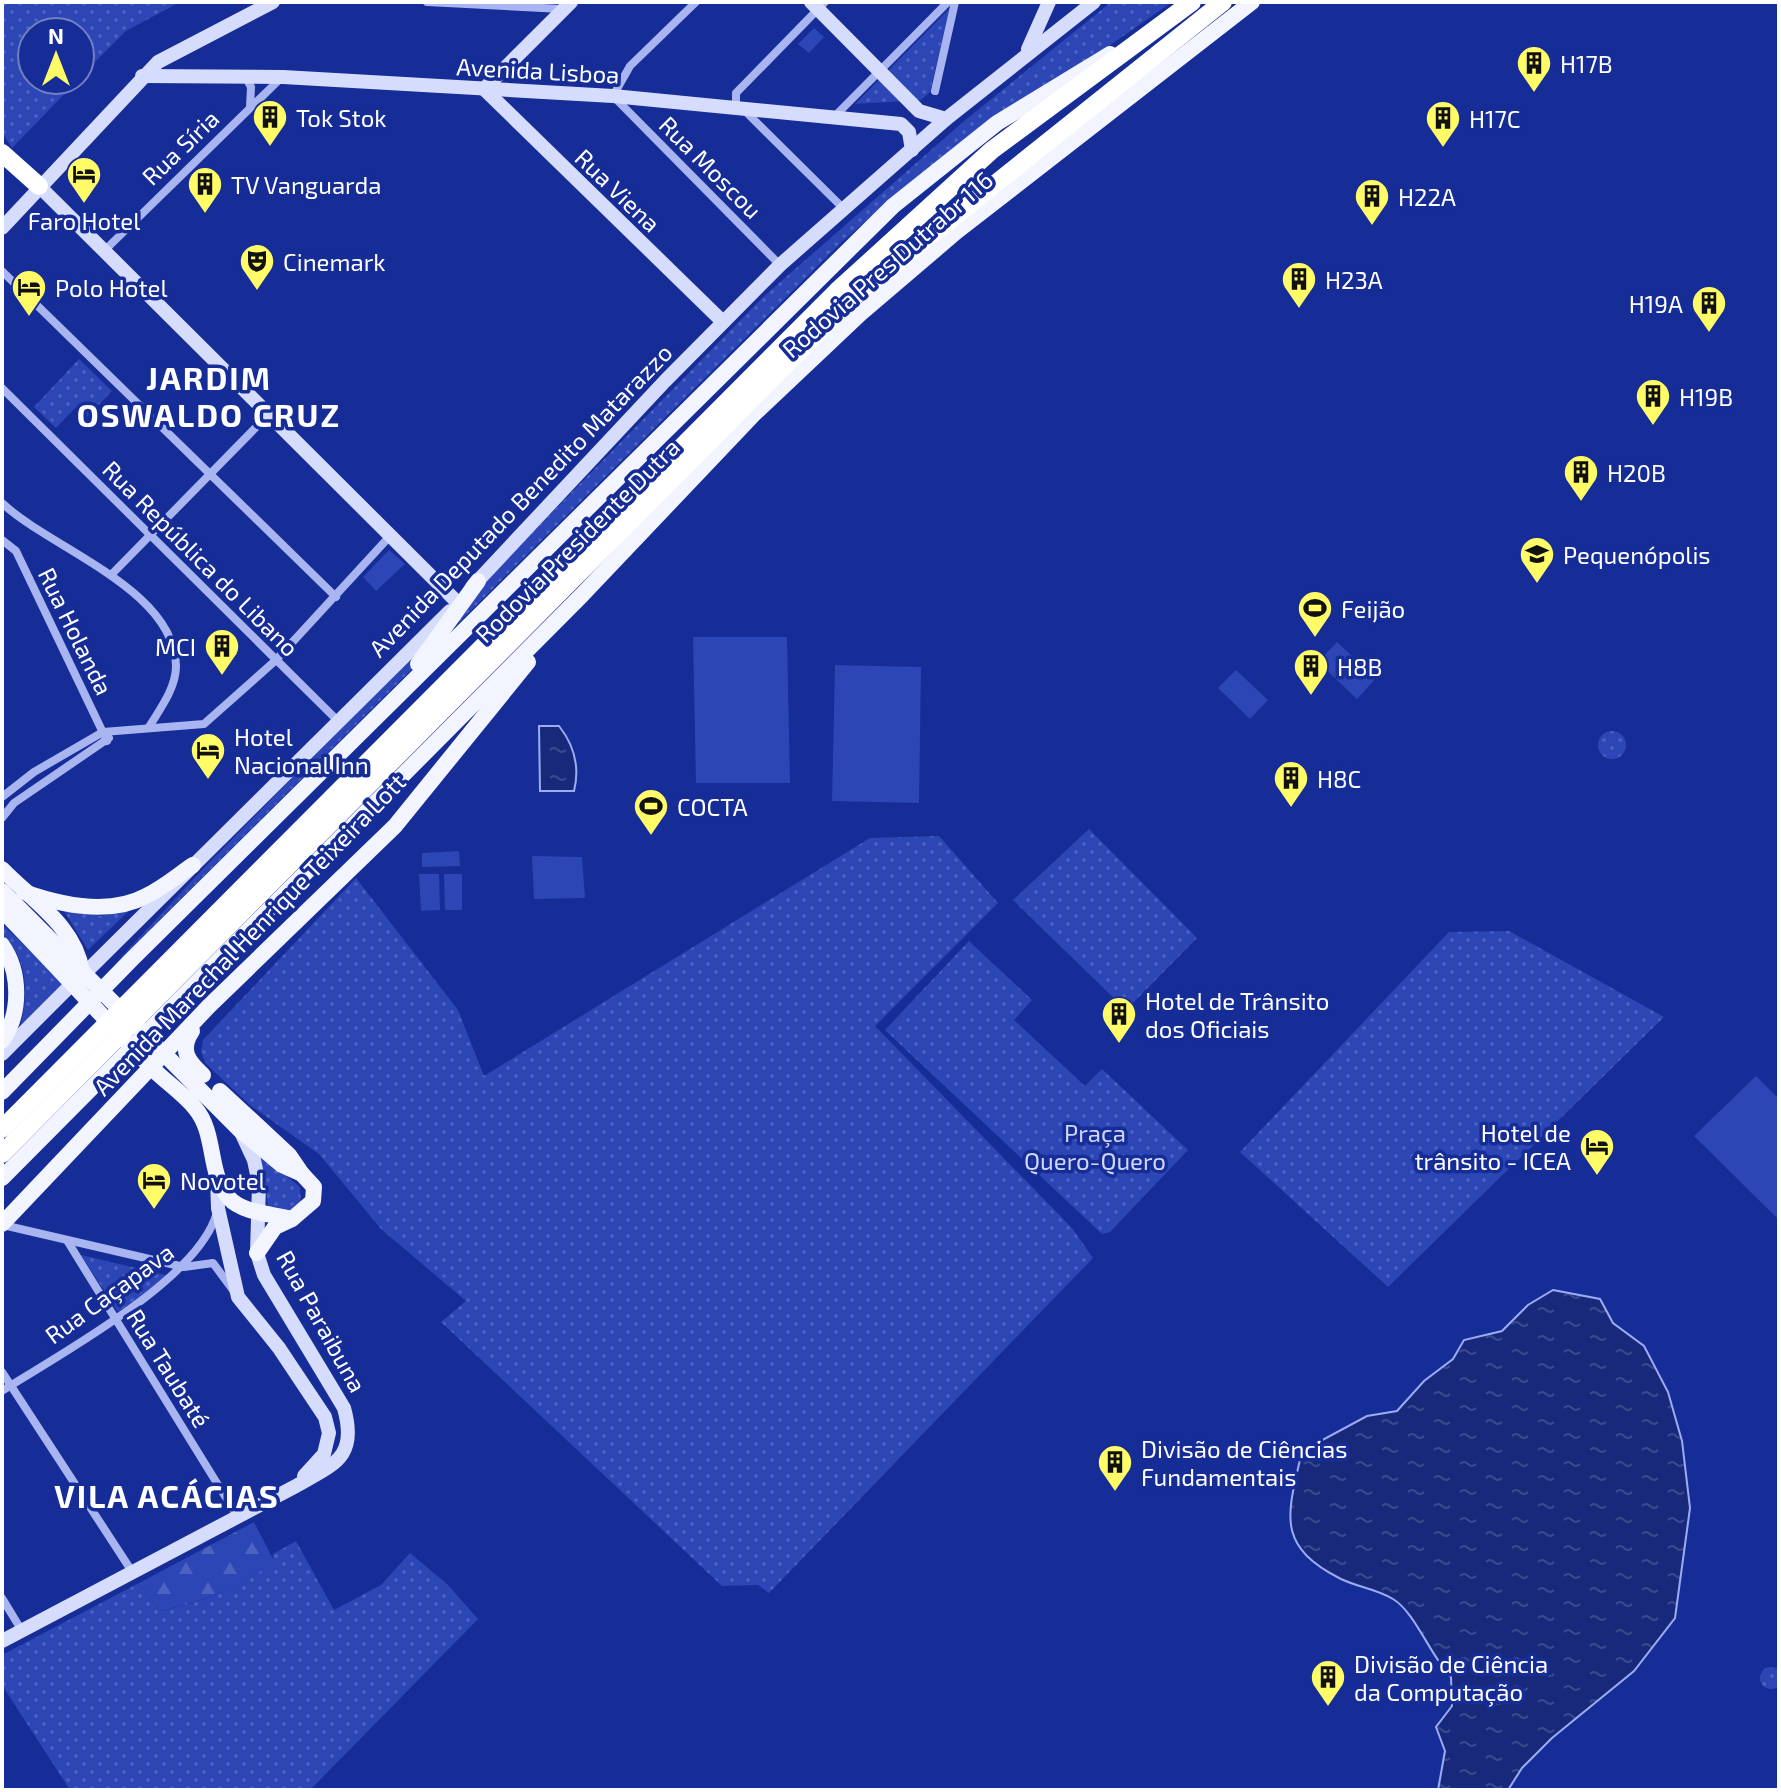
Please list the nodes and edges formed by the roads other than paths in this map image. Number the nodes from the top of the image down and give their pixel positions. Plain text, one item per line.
1 (273, 2) edge
2 (427, 2) edge
3 (696, 2) edge
4 (948, 2) edge
5 (955, 2) edge
6 (1049, 2) edge
7 (1094, 2) edge
8 (1192, 2) edge
9 (1223, 2) edge
10 (1252, 2) edge
11 (818, 4) edge
12 (568, 6) edge
13 (1169, 19) junction
14 (1025, 54) junction
15 (880, 69) junction
16 (142, 76) junction
17 (245, 76) junction
18 (283, 77) junction
19 (484, 89) junction
20 (935, 91) dead end
21 (613, 96) junction
22 (250, 107) junction
23 (741, 110) junction
24 (919, 111) junction
25 (835, 116) junction
26 (946, 119) junction
27 (917, 146) junction
28 (2, 153) edge
29 (39, 186) junction
30 (844, 209) junction
31 (2, 228) edge
32 (104, 251) junction
33 (780, 265) junction
34 (2, 271) edge
35 (723, 322) junction
36 (2, 388) edge
37 (269, 414) junction
38 (209, 472) junction
39 (2, 503) edge
40 (148, 534) junction
41 (390, 536) junction
42 (4, 540) edge
43 (112, 574) junction
44 (478, 581) junction
45 (582, 595) junction
46 (336, 597) junction
47 (458, 603) junction
48 (276, 660) junction
49 (391, 702) junction
50 (339, 722) junction
51 (149, 727) junction
52 (105, 737) junction
53 (2, 797) edge
54 (2, 818) edge
55 (193, 865) junction
56 (2, 869) edge
57 (2, 891) edge
58 (24, 892) junction
59 (2, 910) edge
60 (2, 945) edge
61 (80, 976) junction
62 (165, 988) junction
63 (209, 1006) junction
64 (2, 1041) edge
65 (102, 1053) junction
66 (2, 1054) edge
67 (165, 1054) junction
68 (152, 1068) junction
69 (2, 1092) edge
70 (2, 1129) edge
71 (240, 1130) junction
72 (2, 1154) edge
73 (302, 1174) junction
74 (2, 1178) edge
75 (217, 1180) junction
76 (218, 1208) junction
77 (258, 1211) junction
78 (292, 1219) junction
79 (2, 1224) edge
80 (68, 1242) junction
81 (257, 1253) junction
82 (184, 1267) junction
83 (238, 1297) junction
84 (115, 1318) junction
85 (2, 1372) edge
86 (11, 1386) junction
87 (2, 1391) edge
88 (296, 1486) junction
89 (236, 1514) junction
90 (131, 1570) junction
91 (2, 1598) edge
92 (22, 1631) junction
93 (2, 1641) edge

1 - 16 main road
2 - 12 street
3 - 21 street
4 - 15 street
5 - 20 street
6 - 14 main road
7 - 14 main road, Avenida Deputado Benedito Matarazzo
8 - 13 highway, Rodovia Presidente Dutra
9 - 62 highway, Rodovia Presidente Dutra
10 - 45 main road, Rodovia Pres Dutrabr 116
11 - 15 main road
11 - 23 street
12 - 19 main road
13 - 49 main road
13 - 62 highway, Rodovia Presidente Dutra
14 - 26 main road, Avenida Deputado Benedito Matarazzo
15 - 24 main road
15 - 25 street
16 - 17 main road, Avenida Lisboa
16 - 29 main road
17 - 18 main road, Avenida Lisboa
17 - 22 street, Rua Síria
18 - 19 main road, Avenida Lisboa
18 - 22 street, Rua Síria
19 - 21 main road, Avenida Lisboa
19 - 35 main road, Rua Viena
21 - 23 main road, Avenida Lisboa
21 - 33 street, Rua Moscou
22 - 32 street, Rua Síria
23 - 25 main road, Avenida Lisboa
23 - 30 street
24 - 26 main road
24 - 27 main road
25 - 27 main road, Avenida Lisboa
26 - 27 main road, Avenida Deputado Benedito Matarazzo
27 - 30 main road, Avenida Deputado Benedito Matarazzo
28 - 29 highway
29 - 31 main road
29 - 32 main road
30 - 33 main road, Avenida Deputado Benedito Matarazzo
32 - 37 main road
33 - 35 main road, Avenida Deputado Benedito Matarazzo
34 - 38 street
35 - 44 main road, Avenida Deputado Benedito Matarazzo
36 - 40 street, Rua República do Libano
37 - 38 street
37 - 41 main road
38 - 40 street
38 - 46 street
39 - 43 street
40 - 43 street
40 - 48 street, Rua República do Libano
41 - 46 street
41 - 47 main road
42 - 52 street, Rua Holanda
43 - 51 street
44 - 47 main road, Avenida Deputado Benedito Matarazzo
44 - 49 main road
45 - 62 main road
45 - 63 main road, Avenida Marechal Henrique Teixeira Lott
46 - 48 street
47 - 50 main road, Avenida Deputado Benedito Matarazzo
48 - 50 street, Rua República do Libano
48 - 51 street
49 - 69 main road
50 - 55 main road, Avenida Deputado Benedito Matarazzo
51 - 52 street
52 - 53 street
52 - 54 street
55 - 58 main road
55 - 61 main road, Avenida Deputado Benedito Matarazzo
56 - 58 main road
57 - 61 main road
58 - 61 main road
59 - 61 main road, Rua Paraibuna
60 - 64 main road
61 - 66 main road, Avenida Deputado Benedito Matarazzo
61 - 67 main road
61 - 68 main road, Rua Paraibuna
62 - 65 highway, Rodovia Presidente Dutra
63 - 67 main road, Avenida Marechal Henrique Teixeira Lott
63 - 73 main road
65 - 70 highway, Rodovia Presidente Dutra
65 - 72 highway, Rodovia Presidente Dutra
65 - 74 main road
67 - 68 main road, Avenida Marechal Henrique Teixeira Lott
67 - 71 main road
68 - 75 main road, Rua Paraibuna
68 - 79 main road, Avenida Marechal Henrique Teixeira Lott
71 - 73 main road
71 - 77 main road, Rua Paraibuna
73 - 78 main road
75 - 76 main road, Rua Paraibuna
75 - 77 main road
76 - 82 street, Rua Caçapava
76 - 83 main road, Rua Paraibuna
77 - 78 main road
77 - 81 main road, Rua Paraibuna
78 - 81 main road
79 - 80 street
80 - 82 street
80 - 84 street, Rua Taubaté
81 - 88 main road, Rua Paraibuna
82 - 83 street, Rua Paraibuna
82 - 84 street, Rua Caçapava
83 - 88 main road, Rua Paraibuna
84 - 86 street, Rua Caçapava
84 - 89 street, Rua Taubaté
85 - 86 street
86 - 87 street, Rua Caçapava
86 - 90 street
88 - 89 main road
89 - 90 main road
90 - 92 main road
91 - 92 street
92 - 93 main road

